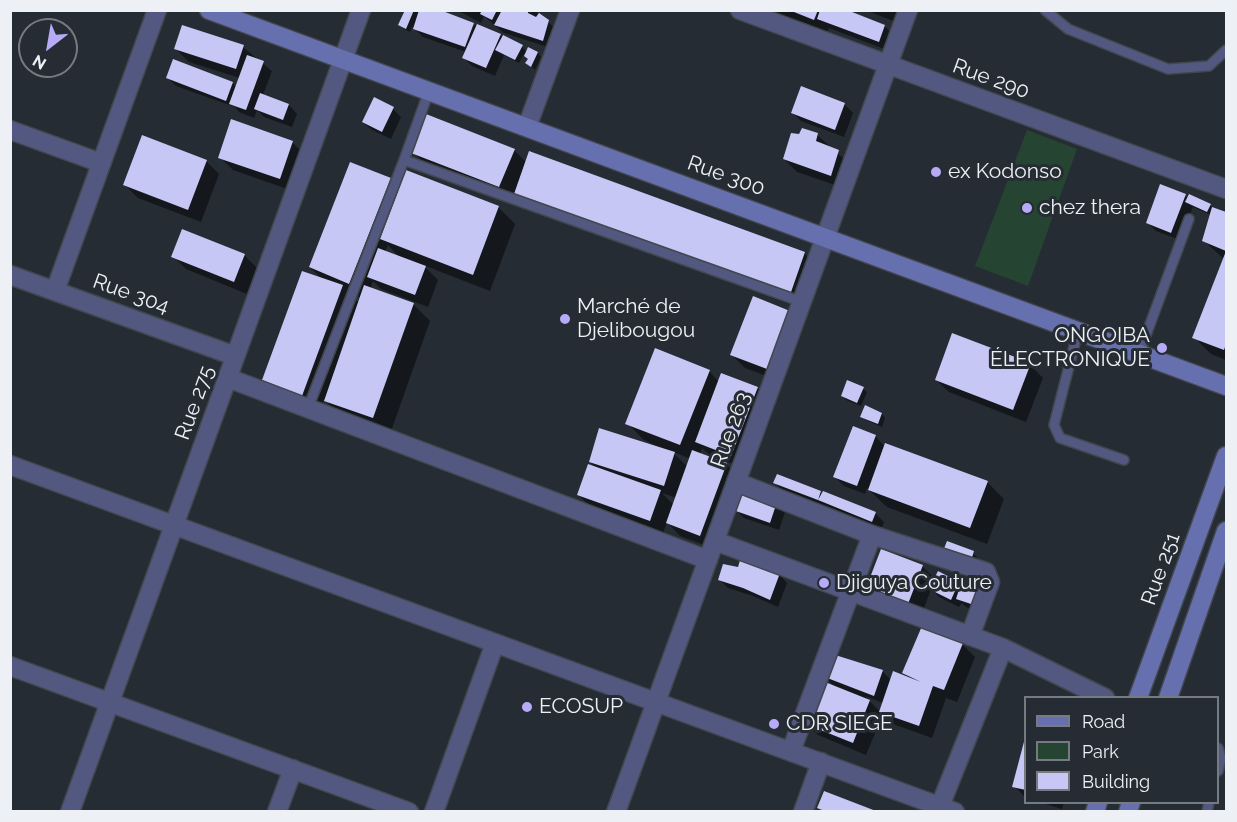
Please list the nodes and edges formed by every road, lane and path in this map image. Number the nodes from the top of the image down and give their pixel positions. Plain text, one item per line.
1 (157, 10) edge
2 (209, 10) edge
3 (362, 10) edge
4 (570, 10) edge
5 (740, 10) edge
6 (908, 10) edge
7 (1045, 10) edge
8 (1227, 50) edge
9 (344, 60) junction
10 (888, 65) junction
11 (429, 91) junction
12 (527, 127) junction
13 (10, 130) edge
14 (404, 160) junction
15 (101, 164) junction
16 (1227, 189) edge
17 (1189, 219) dead end
18 (825, 237) junction
19 (10, 275) edge
20 (55, 291) junction
21 (802, 303) junction
22 (1078, 331) junction
23 (1139, 354) junction
24 (236, 356) junction
25 (228, 378) junction
26 (1227, 386) edge
27 (308, 408) junction
28 (1227, 456) edge
29 (1124, 460) dead end
30 (10, 465) edge
31 (736, 482) junction
32 (174, 525) junction
33 (1227, 531) edge
34 (872, 535) junction
35 (715, 541) junction
36 (708, 560) junction
37 (851, 592) junction
38 (970, 636) junction
39 (495, 643) junction
40 (1003, 648) junction
41 (10, 666) edge
42 (1101, 696) edge
43 (1139, 696) edge
44 (1169, 696) edge
45 (110, 702) junction
46 (656, 702) junction
47 (791, 751) junction
48 (1219, 751) edge
49 (821, 762) junction
50 (1219, 767) edge
51 (293, 769) junction
52 (948, 809) edge
53 (70, 812) edge
54 (277, 812) edge
55 (409, 812) edge
56 (434, 812) edge
57 (616, 812) edge
58 (803, 812) edge

1 - 15 street
2 - 9 street, Rue 300
3 - 9 street, Rue 275
4 - 12 street
5 - 10 street, Rue 290
6 - 10 street, Rue 263
7 - 8 lane
9 - 11 street, Rue 300
9 - 24 street, Rue 275
10 - 16 street, Rue 290
10 - 18 street, Rue 263
11 - 12 street, Rue 300
11 - 14 lane
12 - 18 street, Rue 300
13 - 15 street
14 - 21 lane
14 - 27 lane
15 - 20 street
17 - 23 lane
18 - 21 street, Rue 263
18 - 22 street, Rue 300
19 - 20 street, Rue 304
20 - 24 street, Rue 304
21 - 31 street, Rue 263
22 - 23 street, Rue 300
22 - 29 lane
23 - 26 street, Rue 300
24 - 25 street, Rue 275
25 - 27 street
25 - 32 street, Rue 275
27 - 36 street
28 - 43 street, Rue 251
30 - 32 street
31 - 34 street
31 - 35 street, Rue 263
32 - 39 street
32 - 45 street, Rue 275
33 - 44 street
34 - 37 street
34 - 38 street
35 - 36 street, Rue 263
35 - 37 street
36 - 46 street, Rue 263
37 - 38 street
37 - 47 street
38 - 40 street
39 - 46 street
39 - 56 street
40 - 42 street
40 - 52 street
41 - 45 street
45 - 51 street
45 - 53 street, Rue 275
46 - 47 street
46 - 57 street, Rue 263
47 - 49 street
48 - 50 lane
49 - 52 street
49 - 58 street
51 - 54 street
51 - 55 street

